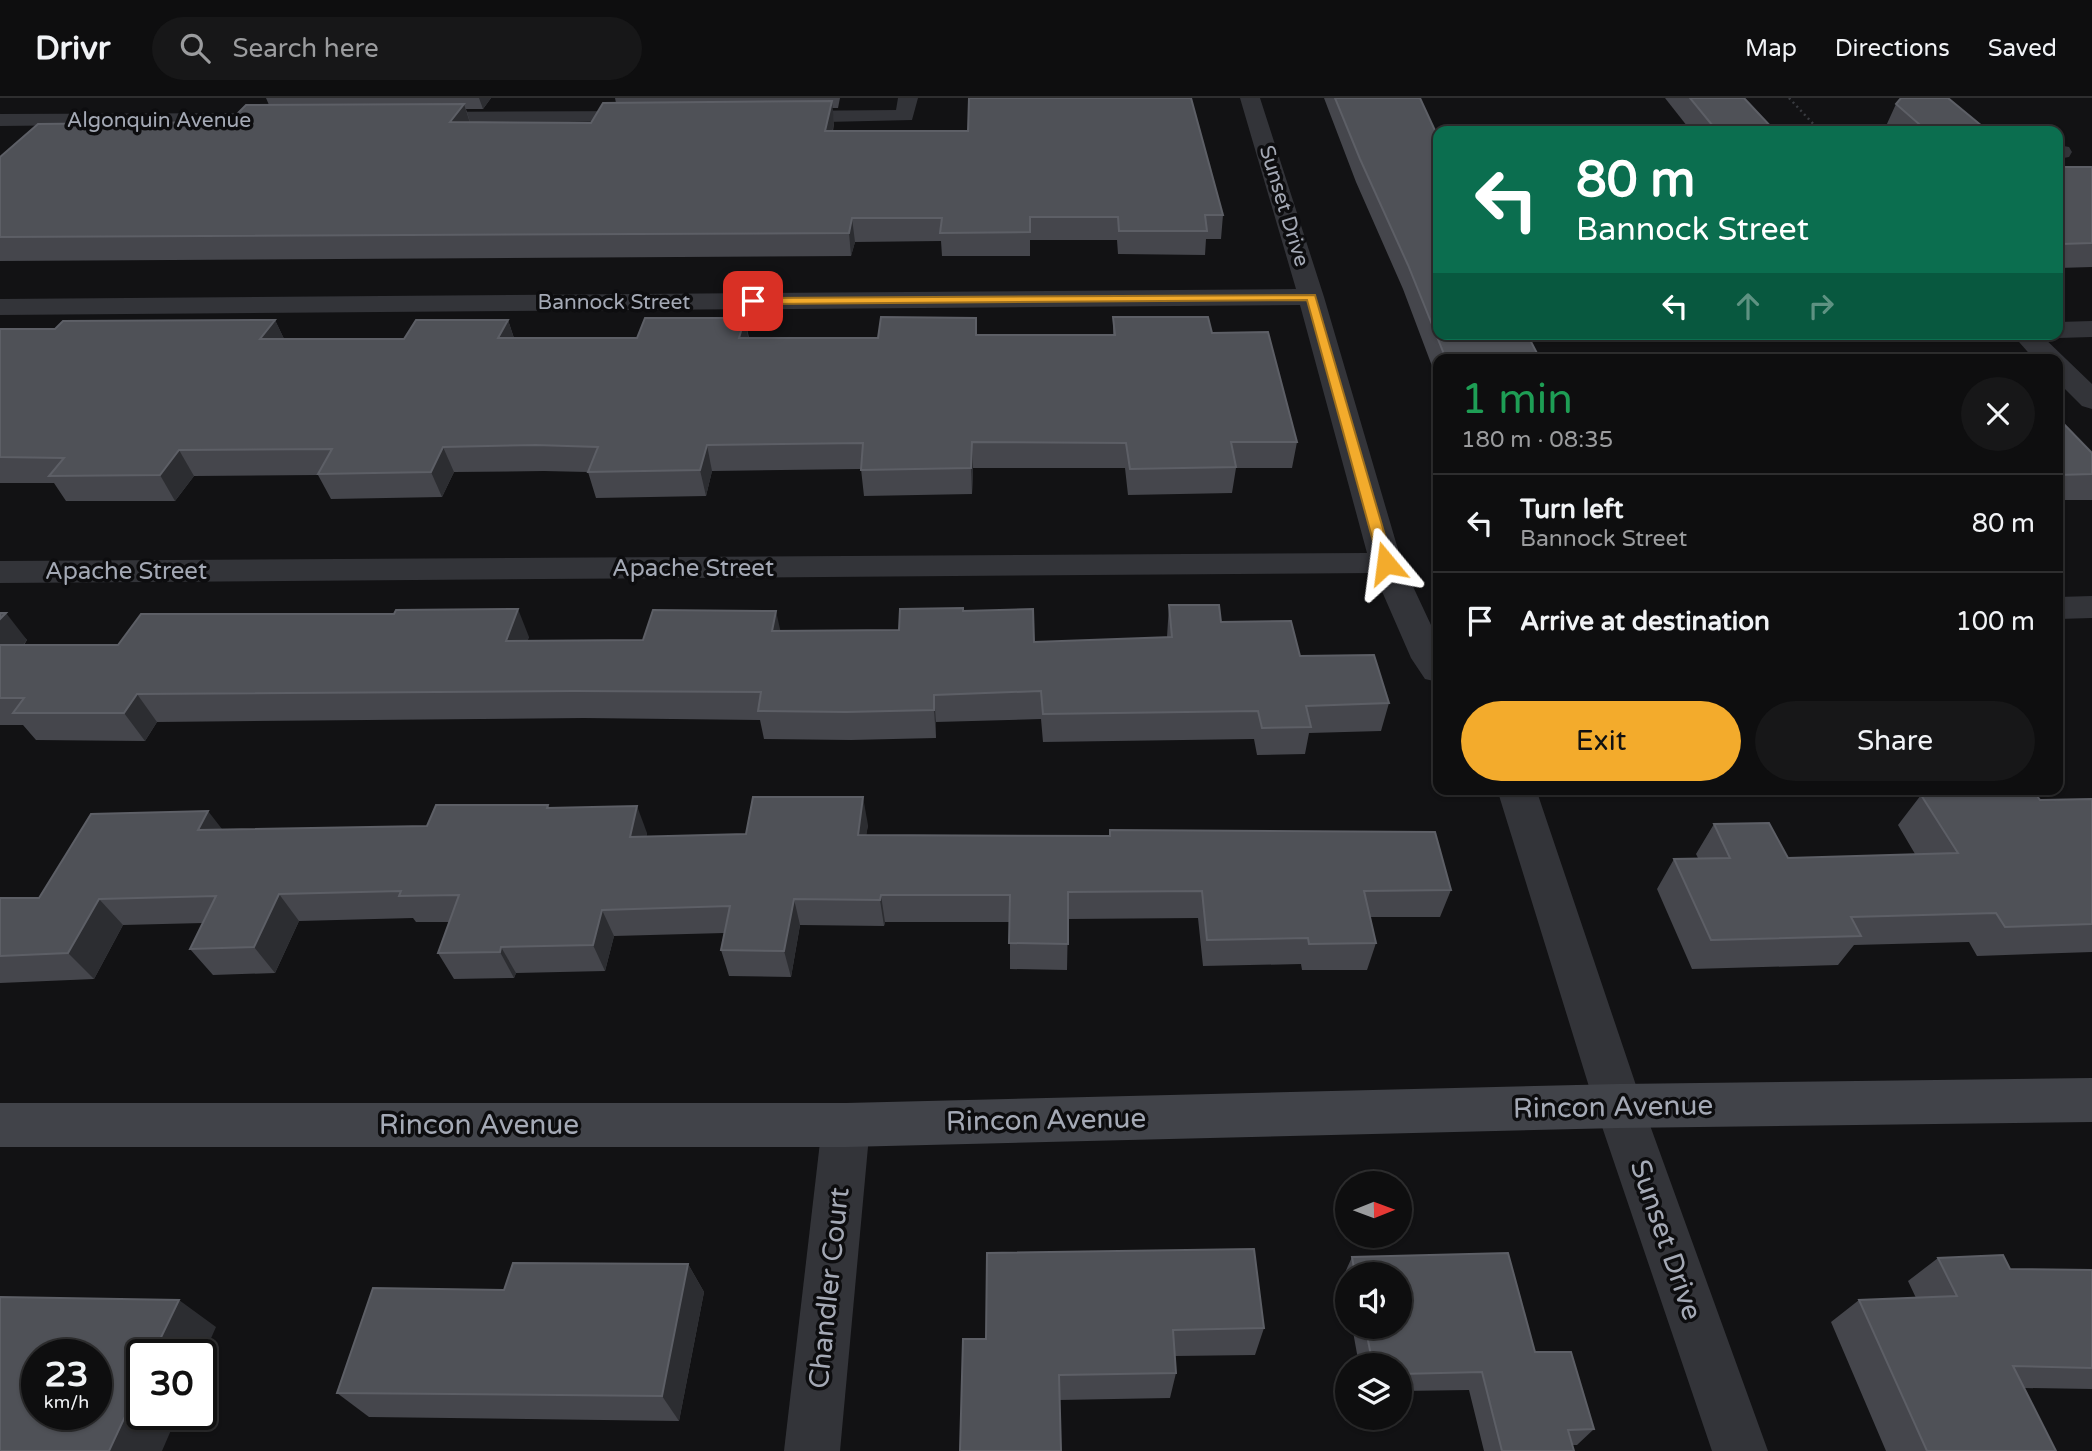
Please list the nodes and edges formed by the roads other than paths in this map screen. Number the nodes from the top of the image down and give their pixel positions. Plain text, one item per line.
1 (202, 98) edge
2 (561, 98) edge
3 (1250, 98) edge
4 (907, 107) edge
5 (659, 117) edge
6 (768, 117) edge
7 (398, 118) edge
8 (550, 118) junction
9 (178, 119) junction
10 (302, 119) edge
11 (3, 122) edge
12 (1311, 297) junction
13 (0, 307) edge
14 (2063, 330) edge
15 (2092, 330) edge
16 (2031, 340) edge
17 (2045, 354) edge
18 (2063, 371) edge
19 (2092, 400) edge
20 (1386, 563) junction
21 (0, 572) edge
22 (2092, 607) edge
23 (2063, 608) edge
24 (1433, 663) edge
25 (1518, 795) edge
26 (2092, 1100) edge
27 (1619, 1106) junction
28 (0, 1125) edge
29 (846, 1125) junction
30 (812, 1451) edge
31 (1740, 1451) edge

1 - 9 street
2 - 8 street
3 - 12 street, Sunset Drive
4 - 6 street
5 - 8 street
7 - 8 street
9 - 10 street, Algonquin Avenue
9 - 11 street, Algonquin Avenue
12 - 13 street, Bannock Street
12 - 20 street, Sunset Drive
14 - 15 street
16 - 17 street
18 - 19 street
20 - 21 street, Apache Street
20 - 24 street, Sunset Drive
22 - 23 street
25 - 27 street, Sunset Drive
26 - 27 street, Rincon Avenue
27 - 29 street, Rincon Avenue
27 - 31 street, Sunset Drive
28 - 29 street, Rincon Avenue
29 - 30 street, Chandler Court

